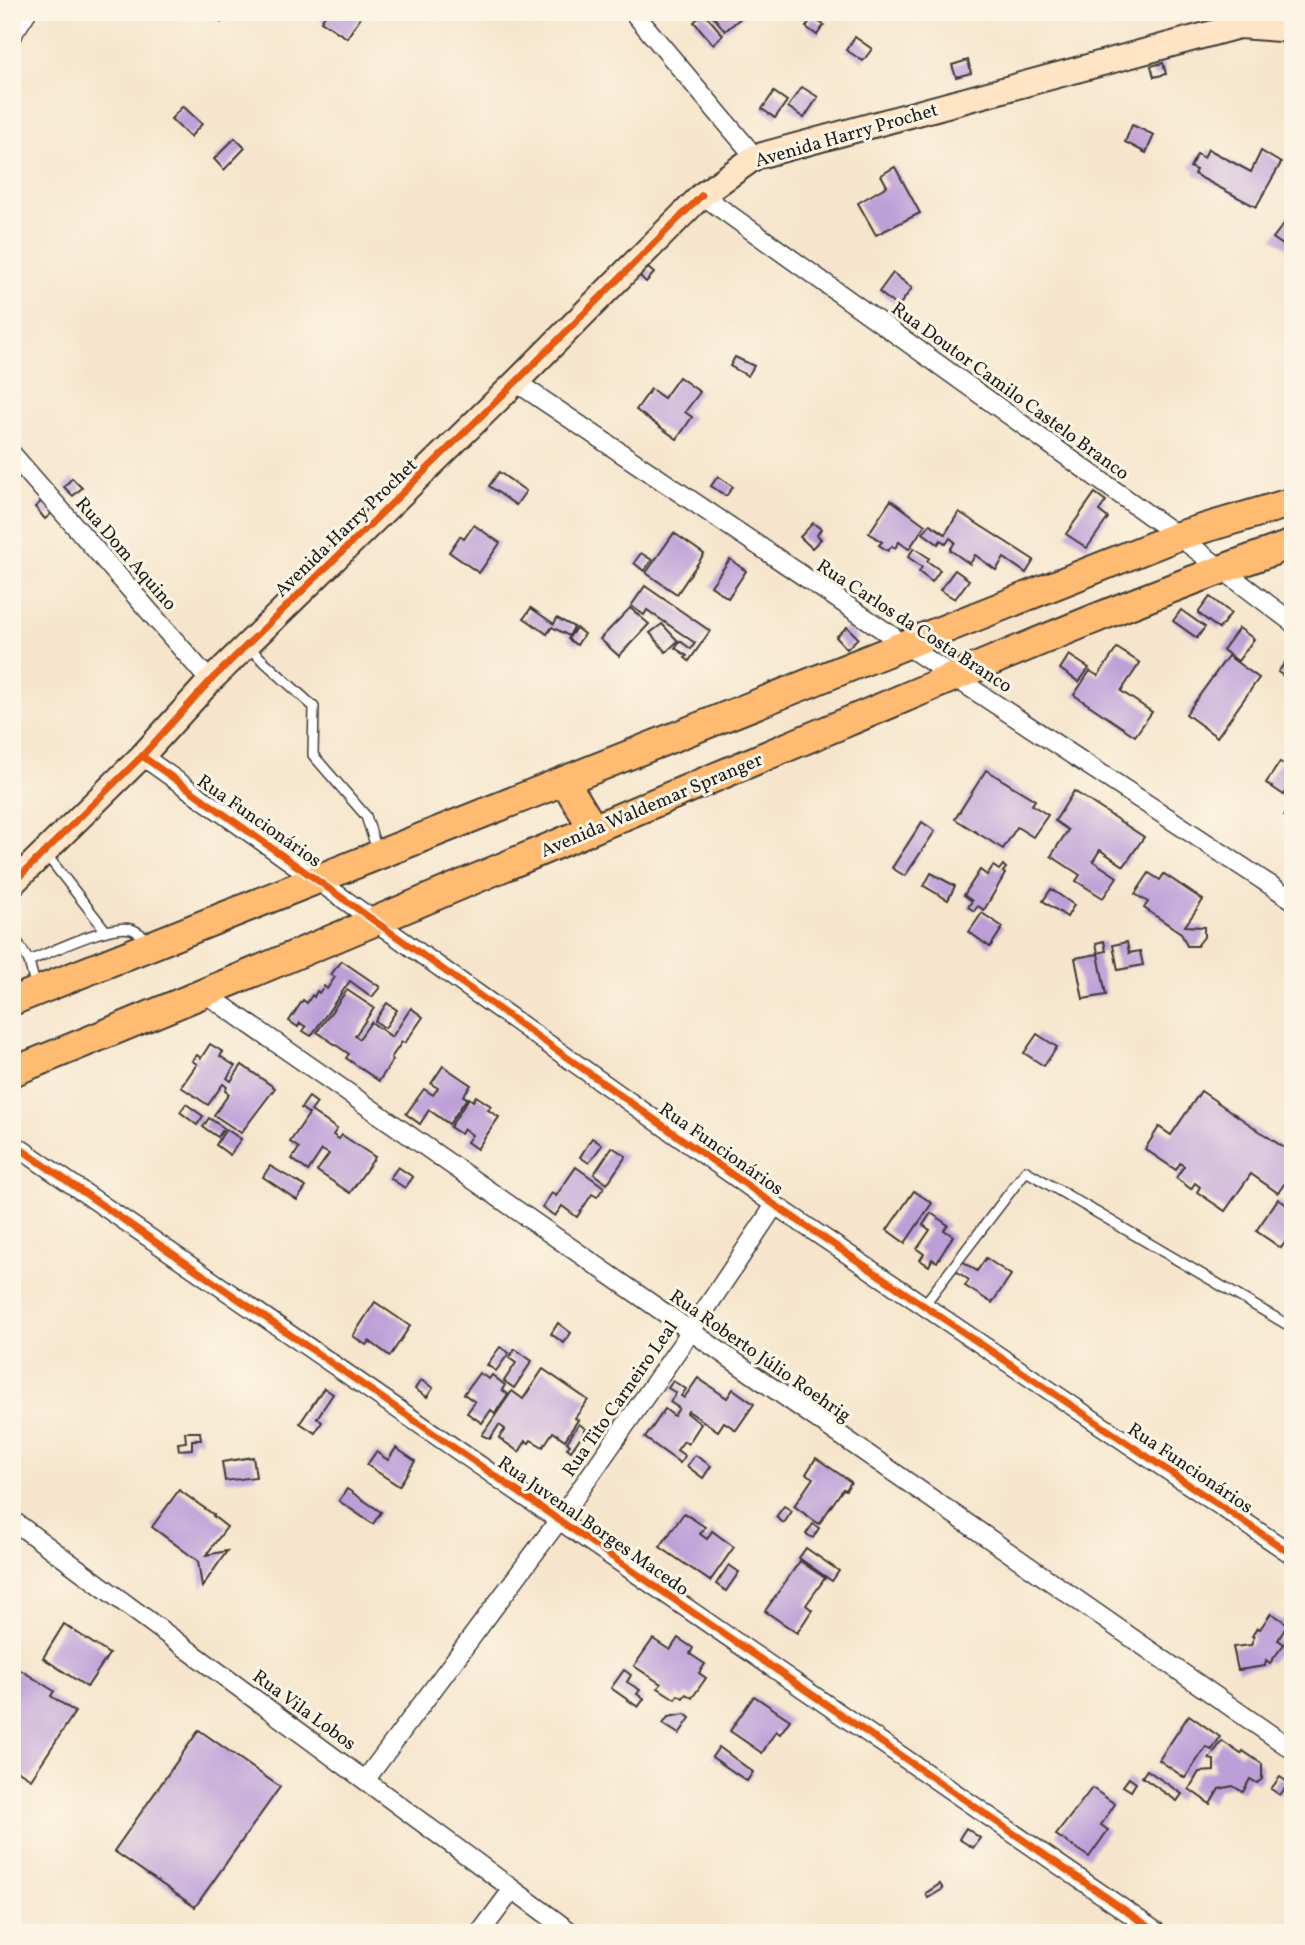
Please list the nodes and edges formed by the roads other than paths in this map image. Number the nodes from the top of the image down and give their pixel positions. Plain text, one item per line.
1 (27, 12) edge
2 (633, 12) edge
3 (1293, 30) edge
4 (12, 35) edge
5 (755, 157) junction
6 (702, 195) junction
7 (516, 382) junction
8 (12, 454) edge
9 (1293, 502) edge
10 (1178, 536) junction
11 (1293, 544) edge
12 (1220, 569) junction
13 (1293, 623) edge
14 (904, 644) junction
15 (246, 645) junction
16 (956, 677) junction
17 (210, 681) junction
18 (142, 756) junction
19 (565, 782) junction
20 (593, 828) junction
21 (45, 853) junction
22 (379, 856) junction
23 (317, 881) junction
24 (12, 884) edge
25 (1293, 900) edge
26 (377, 923) junction
27 (106, 931) junction
28 (12, 933) edge
29 (154, 943) junction
30 (29, 961) junction
31 (206, 994) junction
32 (24, 996) edge
33 (12, 1072) edge
34 (12, 1143) edge
35 (775, 1205) junction
36 (924, 1305) junction
37 (1293, 1328) edge
38 (691, 1331) junction
39 (12, 1520) edge
40 (559, 1520) junction
41 (1293, 1555) edge
42 (1293, 1749) edge
43 (366, 1779) junction
44 (512, 1890) junction
45 (480, 1933) edge
46 (572, 1933) edge
47 (1158, 1933) edge

1 - 4 street
2 - 5 street
3 - 5 street, Avenida Harry Prochet
5 - 6 street, Avenida Harry Prochet
6 - 7 street, Avenida Harry Prochet
6 - 10 street, Rua Doutor Camilo Castelo Branco
7 - 14 street, Rua Carlos da Costa Branco
7 - 15 street, Avenida Harry Prochet
8 - 17 street, Rua Dom Aquino
9 - 10 main road
10 - 12 street, Rua Doutor Camilo Castelo Branco
10 - 14 main road
11 - 12 main road, Avenida Waldemar Spranger
12 - 13 street, Rua Doutor Camilo Castelo Branco
12 - 16 main road, Avenida Waldemar Spranger
14 - 16 street, Rua Carlos da Costa Branco
14 - 19 main road
15 - 17 street, Avenida Harry Prochet
15 - 22 lane
16 - 20 main road, Avenida Waldemar Spranger
16 - 25 street, Rua Carlos da Costa Branco
17 - 18 street, Avenida Harry Prochet
18 - 21 street, Avenida Harry Prochet
18 - 23 street, Rua Funcionários
19 - 20 main road
19 - 22 main road
20 - 26 main road, Avenida Waldemar Spranger
21 - 24 street, Avenida Harry Prochet
21 - 27 lane
22 - 23 main road
23 - 26 street, Rua Funcionários
23 - 29 main road
26 - 31 main road, Avenida Waldemar Spranger
26 - 35 street, Rua Funcionários
27 - 29 lane
27 - 30 lane
28 - 30 lane
29 - 32 main road
30 - 32 lane
31 - 33 main road, Avenida Waldemar Spranger
31 - 38 street, Rua Roberto Júlio Roehrig
34 - 40 street, Rua Juvenal Borges Macedo
35 - 36 street, Rua Funcionários
35 - 38 street, Rua Tito Carneiro Leal
36 - 37 lane
36 - 41 street, Rua Funcionários
38 - 40 street, Rua Tito Carneiro Leal
38 - 42 street, Rua Roberto Júlio Roehrig
39 - 43 street, Rua Vila Lobos
40 - 43 street, Rua Tito Carneiro Leal
40 - 47 street, Rua Juvenal Borges Macedo
43 - 44 street, Rua Vila Lobos
44 - 45 street
44 - 46 street, Rua Vila Lobos

